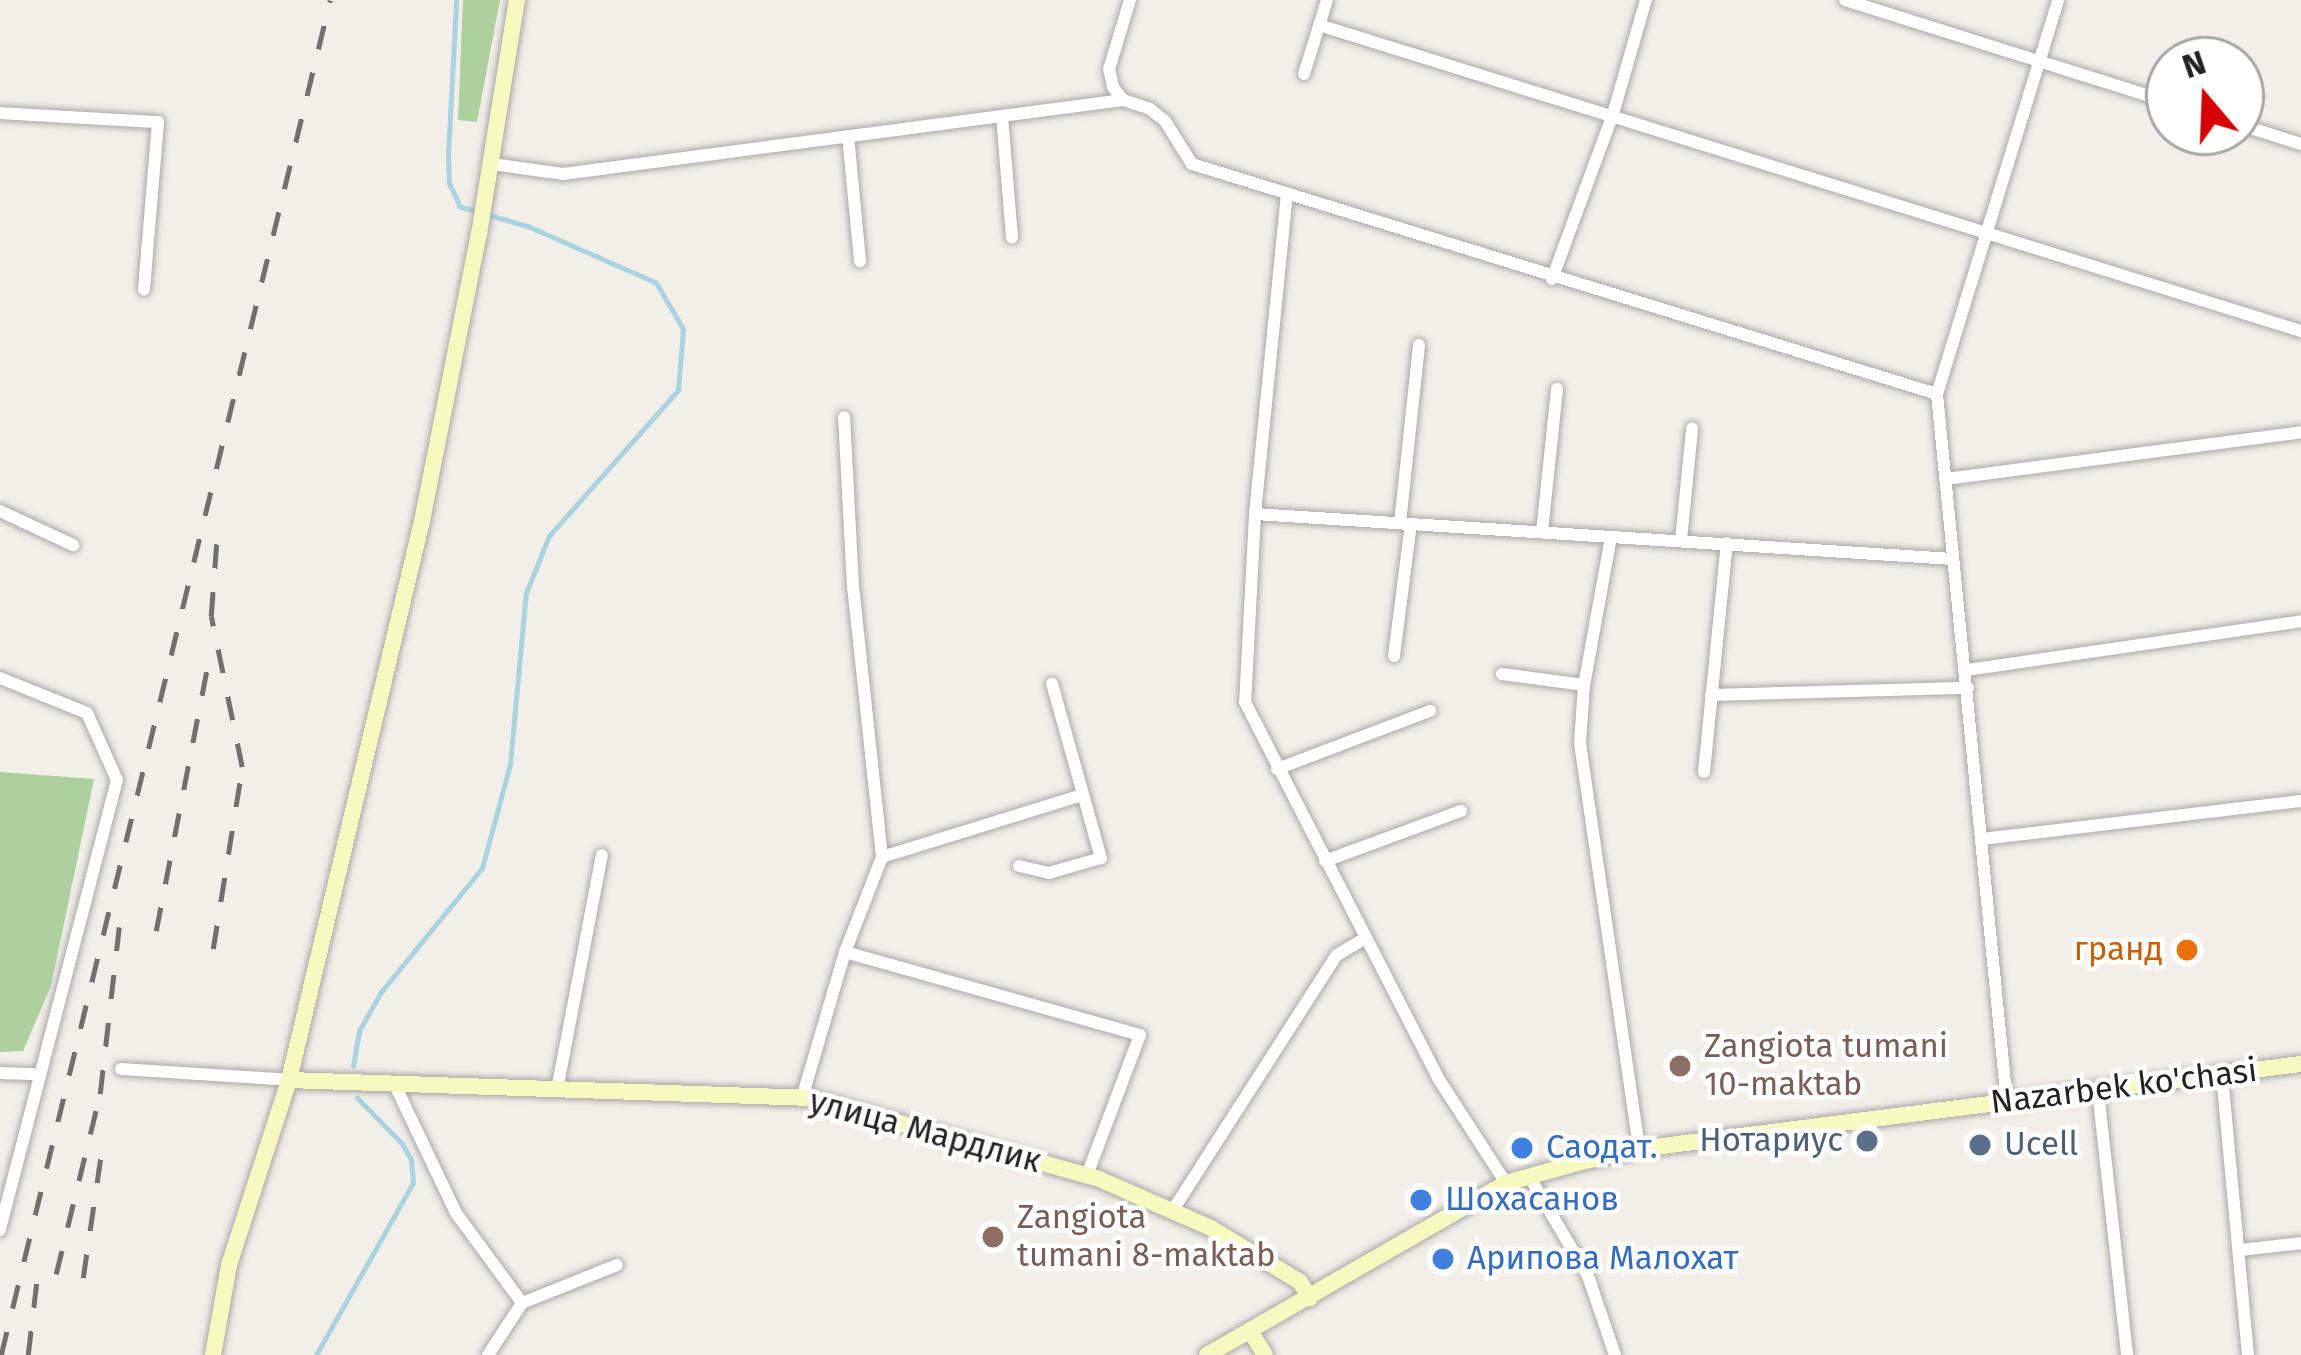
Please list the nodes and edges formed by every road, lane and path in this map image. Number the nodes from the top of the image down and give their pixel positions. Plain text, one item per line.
1 (517, 0) edge
2 (1130, 0) edge
3 (1327, 0) edge
4 (1646, 0) edge
5 (1845, 0) edge
6 (2058, 0) edge
7 (1319, 25) junction
8 (2039, 62) junction
9 (1304, 74) dead end
10 (2145, 95) edge
11 (1123, 100) junction
12 (0, 113) edge
13 (1612, 114) junction
14 (1002, 116) junction
15 (2265, 132) edge
16 (848, 136) junction
17 (2301, 143) edge
18 (492, 164) junction
19 (1287, 193) junction
20 (1989, 231) junction
21 (1012, 238) dead end
22 (860, 261) dead end
23 (1552, 279) junction
24 (144, 290) dead end
25 (2301, 331) edge
26 (1420, 345) dead end
27 (1556, 388) dead end
28 (1937, 394) junction
29 (844, 417) dead end
30 (1693, 429) dead end
31 (2301, 432) edge
32 (1946, 479) junction
33 (0, 511) edge
34 (1255, 514) junction
35 (1405, 524) junction
36 (1542, 532) junction
37 (1611, 537) junction
38 (1681, 540) junction
39 (1727, 542) junction
40 (73, 545) dead end
41 (1954, 559) junction
42 (2301, 621) edge
43 (1394, 656) dead end
44 (1966, 670) junction
45 (1502, 674) dead end
46 (0, 678) edge
47 (1052, 683) dead end
48 (1584, 685) junction
49 (1968, 688) junction
50 (1712, 694) junction
51 (1430, 711) dead end
52 (1277, 769) junction
53 (1704, 772) dead end
54 (1079, 796) junction
55 (2301, 801) edge
56 (1461, 811) dead end
57 (1982, 839) junction
58 (602, 855) dead end
59 (882, 857) junction
60 (1325, 861) junction
61 (1019, 866) dead end
62 (1364, 939) junction
63 (845, 952) junction
64 (2301, 1064) edge
65 (121, 1069) dead end
66 (0, 1073) edge
67 (37, 1074) junction
68 (2222, 1075) junction
69 (289, 1079) junction
70 (394, 1083) junction
71 (556, 1090) junction
72 (2098, 1091) junction
73 (802, 1098) junction
74 (2007, 1103) junction
75 (1639, 1149) junction
76 (1087, 1175) junction
77 (1529, 1176) junction
78 (1506, 1183) junction
79 (1173, 1210) junction
80 (0, 1230) edge
81 (2301, 1243) edge
82 (2240, 1250) junction
83 (617, 1265) dead end
84 (1310, 1298) junction
85 (522, 1304) junction
86 (1250, 1331) junction
87 (213, 1355) edge
88 (488, 1355) edge
89 (1207, 1355) edge
90 (1265, 1355) edge
91 (1615, 1355) edge
92 (2127, 1355) edge
93 (2248, 1355) edge

1 - 18 main road
2 - 11 street
3 - 7 street
4 - 13 street
5 - 8 street
6 - 8 street
7 - 9 street
7 - 13 street
8 - 10 street
8 - 20 street
11 - 14 street
11 - 19 street
12 - 24 street
13 - 20 street
13 - 23 street
14 - 16 street
14 - 21 street
15 - 17 street
16 - 18 street
16 - 22 street
18 - 69 main road
19 - 23 street
19 - 34 street
20 - 25 street
20 - 28 street
23 - 28 street
26 - 35 street
27 - 36 street
28 - 32 street
29 - 59 street
30 - 38 street
31 - 32 street
32 - 41 street
33 - 40 street
34 - 35 street
34 - 52 street
35 - 36 street
35 - 43 street
36 - 37 street
37 - 38 street
37 - 48 street
38 - 39 street
39 - 41 street
39 - 50 street
41 - 44 street
42 - 44 street
44 - 49 street
45 - 48 street
46 - 67 street
47 - 54 street
48 - 75 street
49 - 50 street
49 - 57 street
50 - 53 street
51 - 52 street
52 - 60 street
54 - 59 street
54 - 61 street
55 - 57 street
56 - 60 street
57 - 74 street
58 - 71 street
59 - 63 street
60 - 62 street
62 - 78 street
62 - 79 street
63 - 73 street
63 - 76 street
64 - 68 main road, Nazarbek ko'chasi
65 - 69 street
66 - 67 street
67 - 80 street
68 - 72 main road, Nazarbek ko'chasi
68 - 82 street
69 - 70 main road, улица Мардлик
69 - 87 main road
70 - 71 main road, улица Мардлик
70 - 85 street
71 - 73 main road, улица Мардлик
72 - 74 main road, Nazarbek ko'chasi
72 - 92 street
73 - 76 main road, улица Мардлик
74 - 75 main road, Nazarbek ko'chasi
75 - 77 main road, Nazarbek ko'chasi
76 - 79 main road, улица Мардлик
77 - 78 main road, Nazarbek ko'chasi
77 - 91 street
78 - 84 main road, Nazarbek ko'chasi
79 - 84 main road, улица Мардлик
81 - 82 street
82 - 93 street
83 - 85 street
84 - 86 main road, Nazarbek ko'chasi
85 - 88 street
86 - 89 main road, Nazarbek ko'chasi
86 - 90 main road

